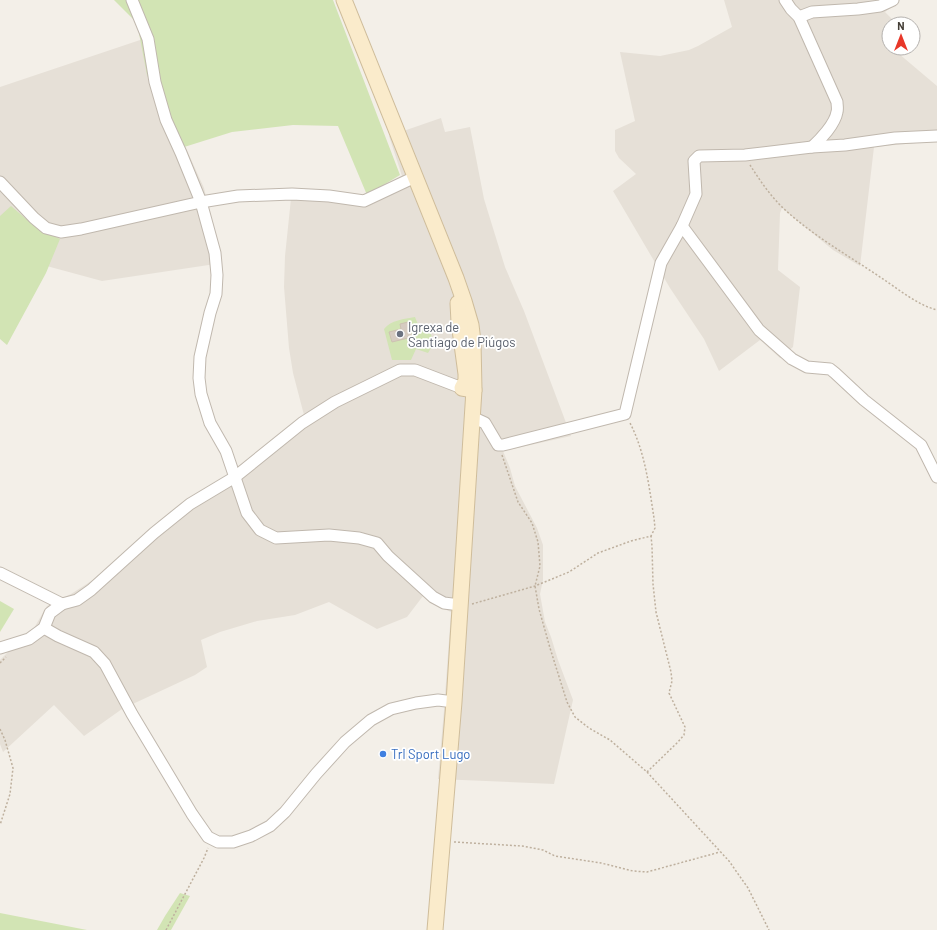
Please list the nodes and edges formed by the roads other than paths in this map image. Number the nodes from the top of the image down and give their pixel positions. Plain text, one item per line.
1 (132, 0) edge
2 (344, 0) edge
3 (785, 0) edge
4 (893, 0) edge
5 (799, 17) junction
6 (937, 136) edge
7 (812, 147) junction
8 (415, 177) junction
9 (0, 182) edge
10 (201, 202) junction
11 (682, 226) junction
12 (468, 389) junction
13 (472, 417) junction
14 (924, 451) junction
15 (937, 453) edge
16 (235, 477) junction
17 (937, 477) edge
18 (0, 573) edge
19 (62, 604) junction
20 (460, 605) junction
21 (44, 628) junction
22 (0, 648) edge
23 (454, 702) junction
24 (435, 930) edge

1 - 10 street
2 - 8 main road
3 - 5 street
4 - 5 street
5 - 7 street
6 - 7 street
7 - 11 street
8 - 10 street
8 - 12 main road
9 - 10 street
10 - 16 street
11 - 13 street
11 - 14 street
12 - 13 main road
12 - 16 street
13 - 20 main road
14 - 15 street
14 - 17 street
16 - 19 street
16 - 20 street
18 - 19 street
19 - 21 street
20 - 23 main road
21 - 22 street
21 - 23 street
23 - 24 main road

